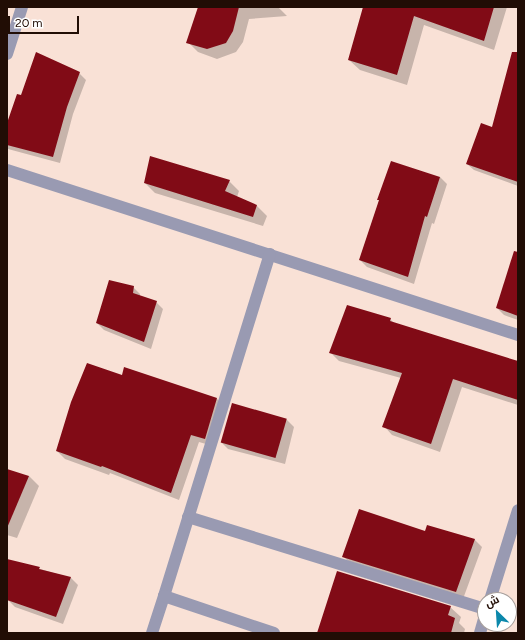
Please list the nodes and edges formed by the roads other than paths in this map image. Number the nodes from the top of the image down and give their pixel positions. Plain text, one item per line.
1 (22, 7) edge
2 (7, 54) edge
3 (7, 170) edge
4 (270, 254) junction
5 (518, 335) edge
6 (518, 510) edge
7 (188, 517) junction
8 (492, 592) edge
9 (164, 596) junction
10 (477, 607) edge
11 (152, 633) edge
12 (274, 633) edge

1 - 2 street
3 - 4 street
4 - 5 street
4 - 7 street
6 - 8 street
7 - 9 street
7 - 10 street
9 - 11 street
9 - 12 street

